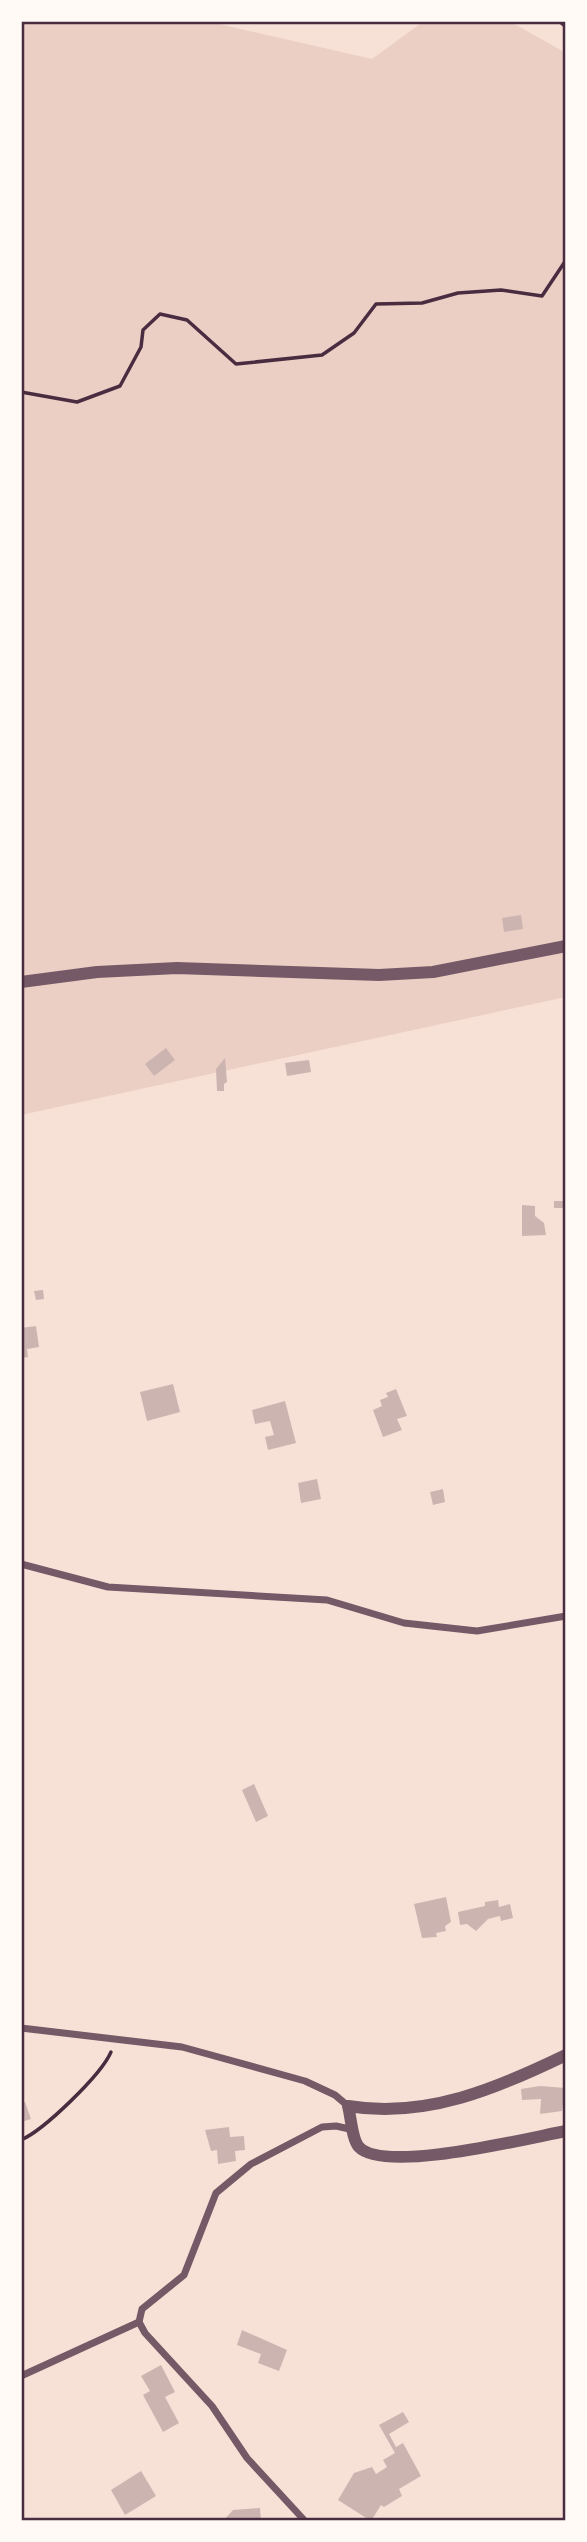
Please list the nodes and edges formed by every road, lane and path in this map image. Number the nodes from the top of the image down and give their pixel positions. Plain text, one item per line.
1 (559, 21) edge
2 (566, 27) edge
3 (566, 260) edge
4 (21, 392) edge
5 (566, 946) edge
6 (21, 982) edge
7 (21, 1564) edge
8 (566, 1616) edge
9 (21, 2028) edge
10 (117, 2037) junction
11 (566, 2055) edge
12 (348, 2106) junction
13 (354, 2130) junction
14 (566, 2131) edge
15 (21, 2140) edge
16 (139, 2322) junction
17 (21, 2376) edge
18 (305, 2521) edge

1 - 2 path
3 - 4 path
5 - 6 street
7 - 8 street
9 - 10 street
10 - 12 street
10 - 15 path
11 - 12 street
12 - 13 street
13 - 14 street
13 - 16 street
16 - 17 street
16 - 18 street

